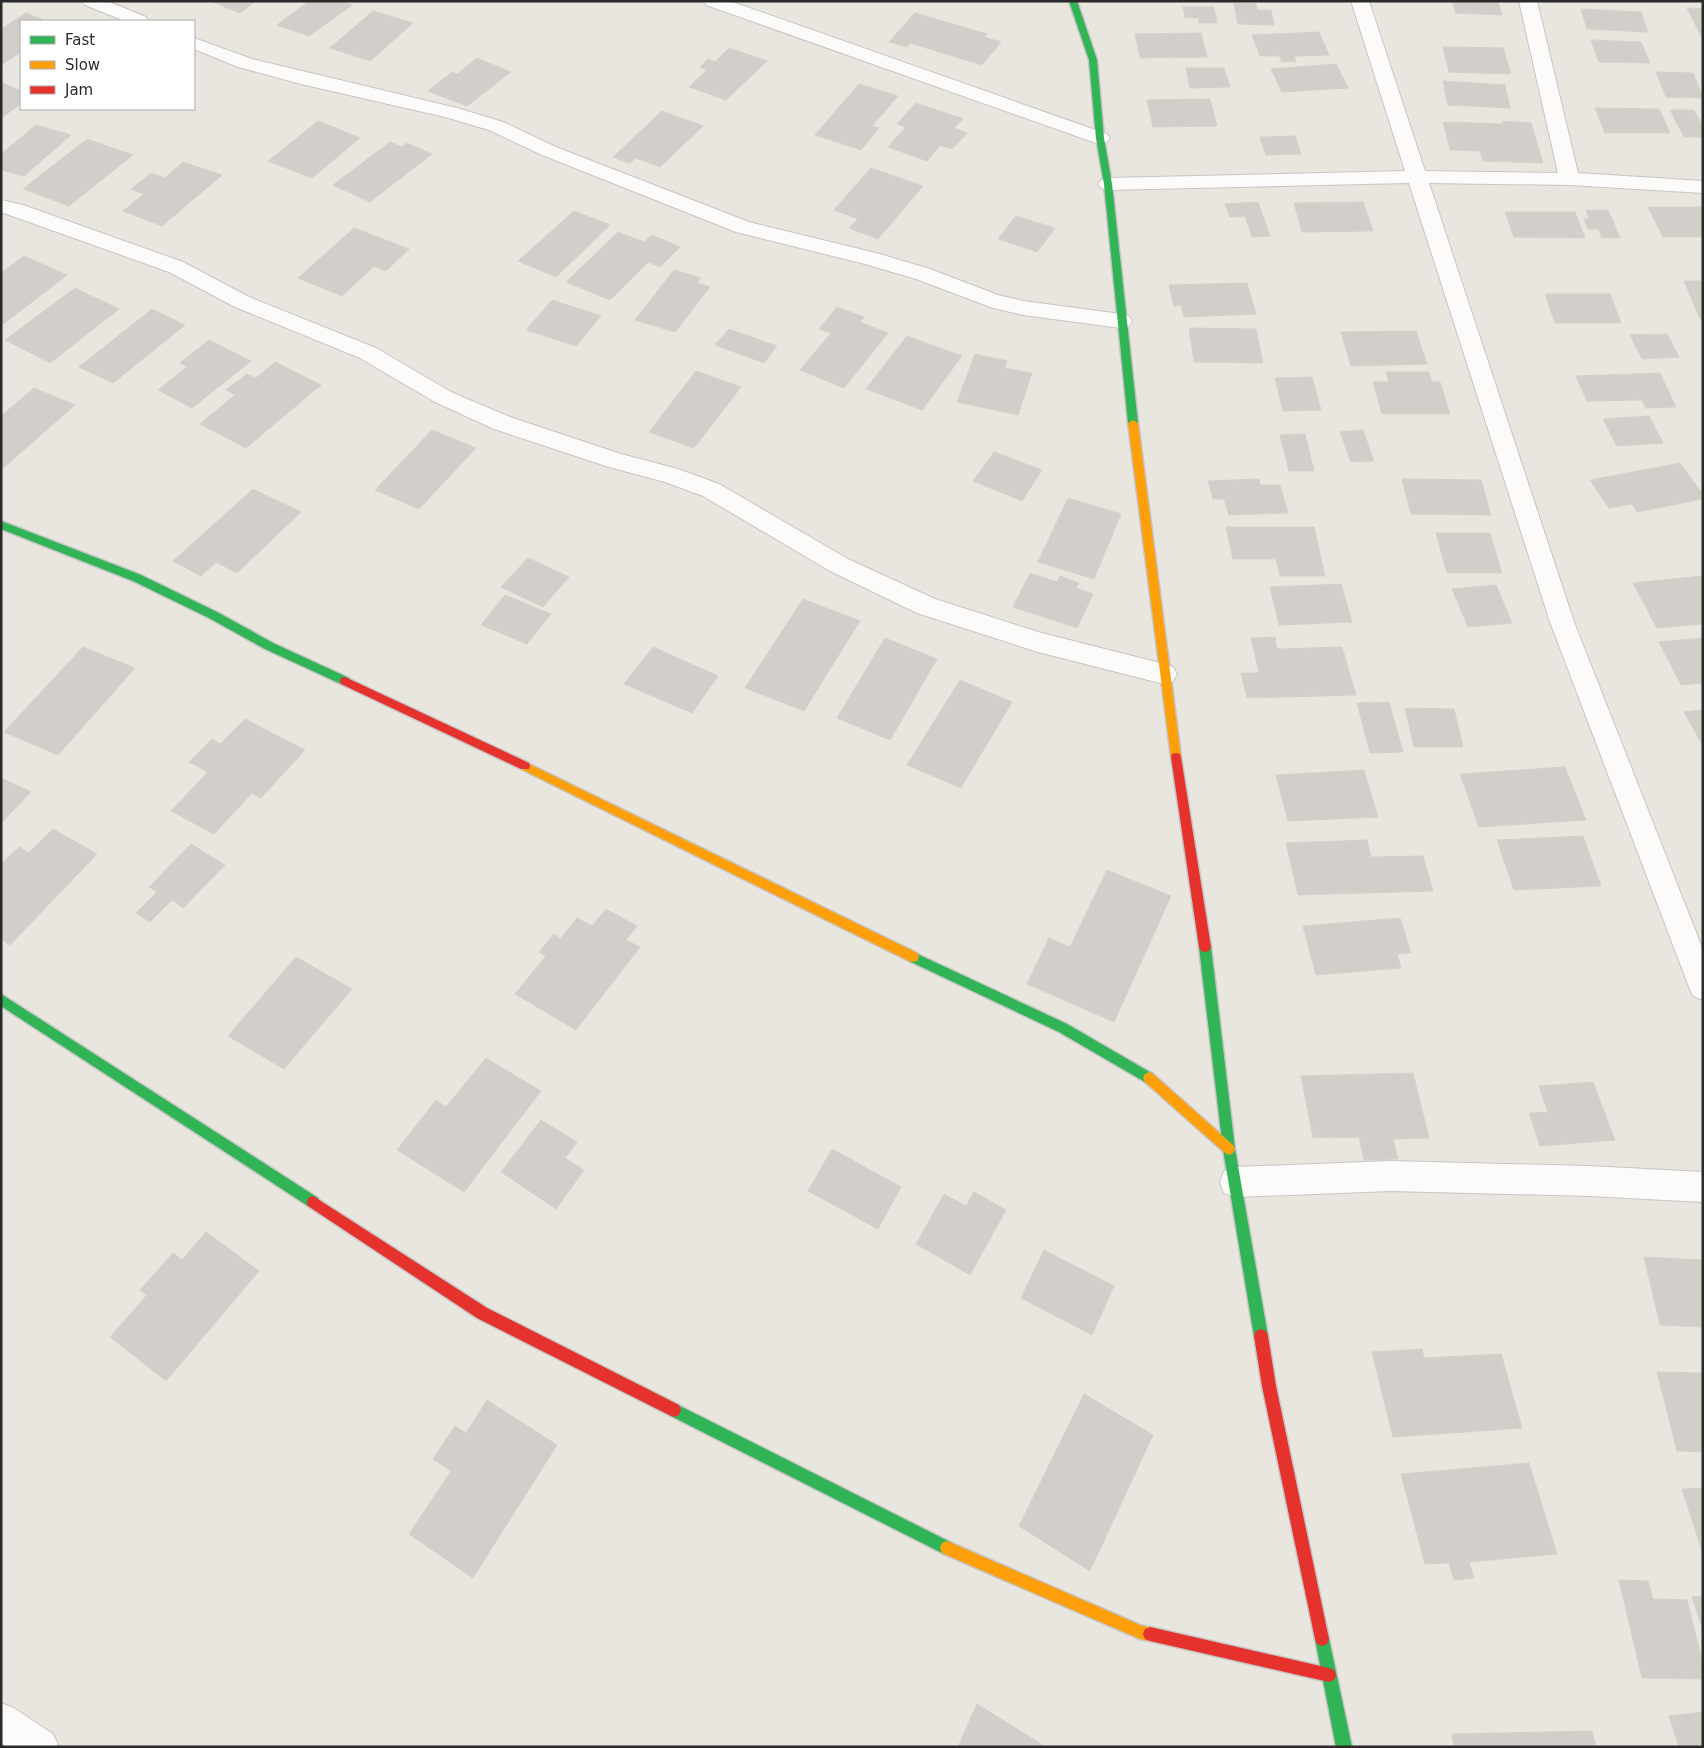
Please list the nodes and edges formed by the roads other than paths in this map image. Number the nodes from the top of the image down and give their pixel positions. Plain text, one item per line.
1 (90, 1) edge
2 (712, 1) edge
3 (1073, 1) edge
4 (1360, 1) edge
5 (1528, 1) edge
6 (138, 20) edge
7 (195, 43) edge
8 (1100, 138) junction
9 (1416, 177) junction
10 (1569, 180) junction
11 (1108, 184) junction
12 (1703, 187) edge
13 (1, 206) edge
14 (1121, 322) junction
15 (1, 525) edge
16 (1164, 674) junction
17 (1703, 987) edge
18 (1, 1000) edge
19 (1229, 1149) junction
20 (1235, 1182) junction
21 (1703, 1187) edge
22 (1329, 1675) junction
23 (1, 1721) edge
24 (40, 1747) edge
25 (1344, 1747) edge

1 - 6 street
2 - 8 street
3 - 8 street
4 - 9 street
5 - 10 street
7 - 14 street
8 - 11 street
9 - 10 street
9 - 11 street
9 - 17 street
10 - 12 street
11 - 14 street
13 - 16 street
14 - 16 street
15 - 19 street
16 - 19 street
18 - 22 street
19 - 20 street
20 - 21 street
20 - 22 street
22 - 25 street
23 - 24 street

